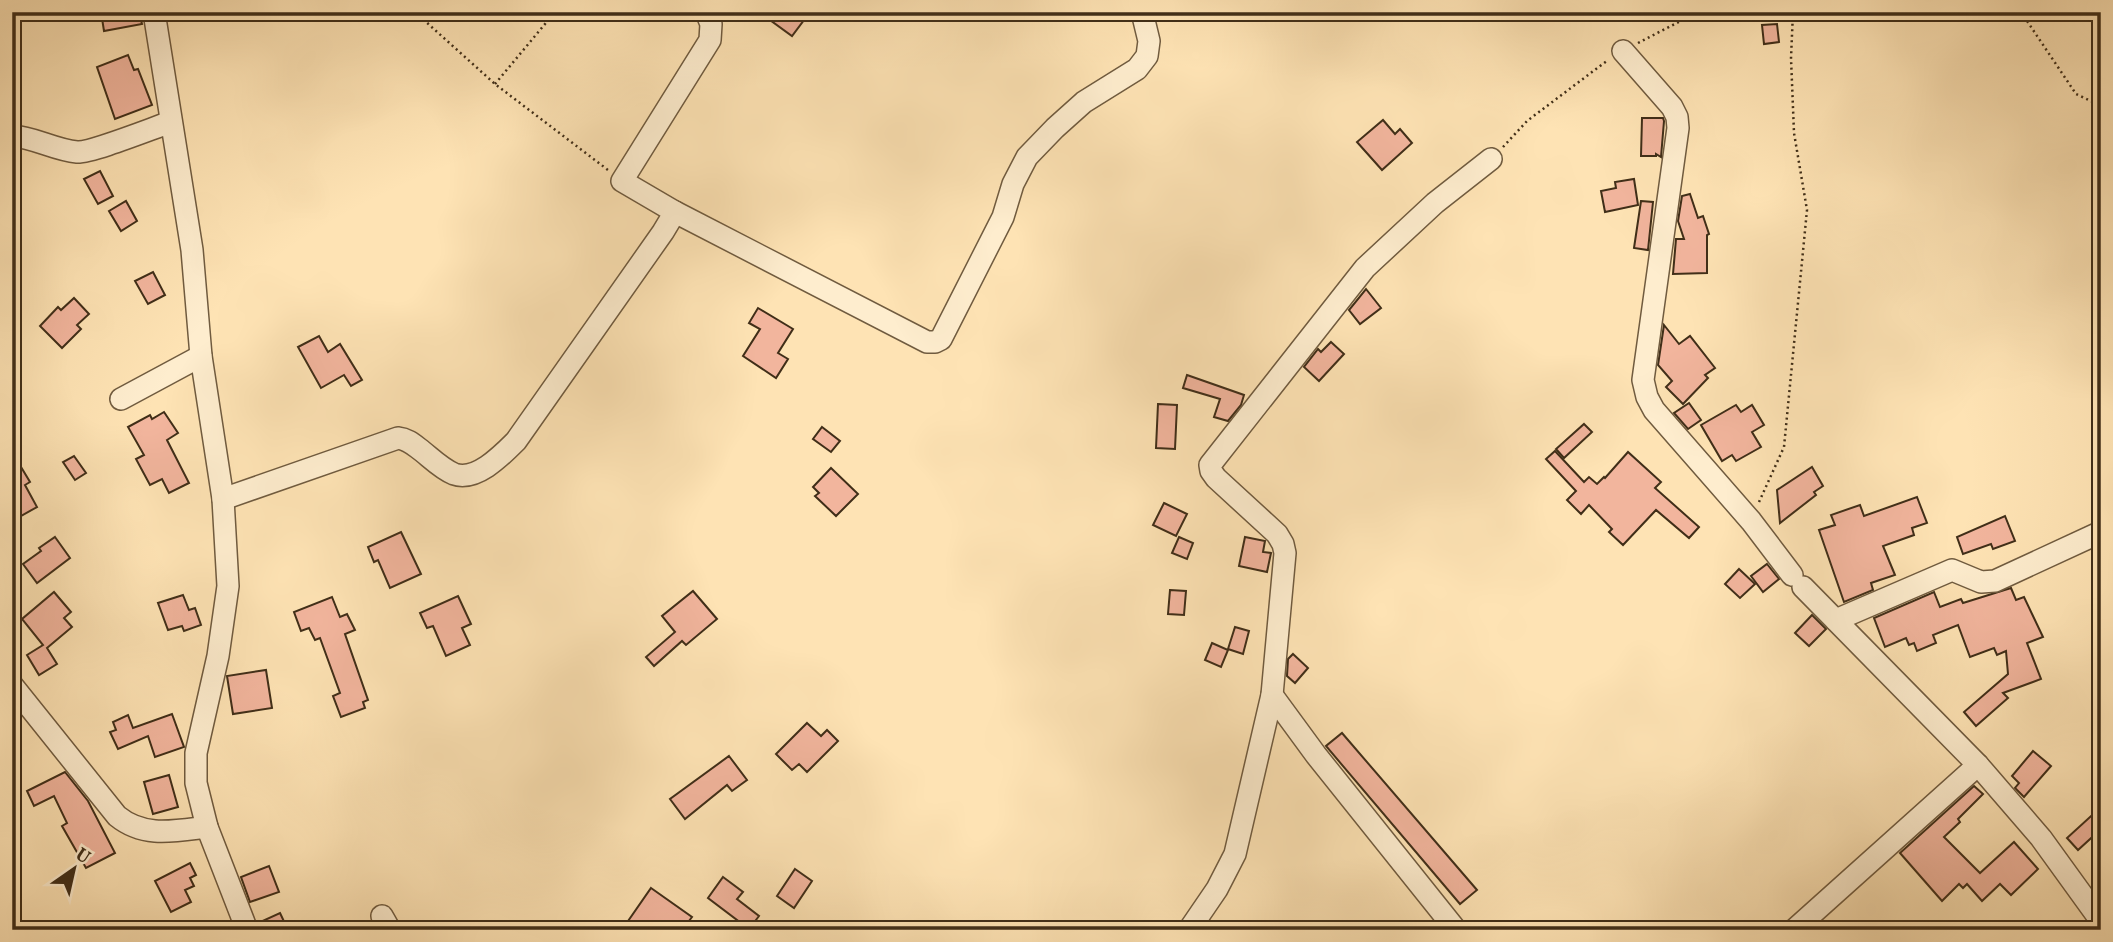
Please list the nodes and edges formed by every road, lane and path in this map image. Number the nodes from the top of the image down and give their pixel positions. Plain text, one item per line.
1 (154, 12) edge
2 (415, 12) edge
3 (555, 12) edge
4 (706, 12) edge
5 (1142, 12) edge
6 (1698, 12) edge
7 (1793, 12) edge
8 (2021, 12) edge
9 (1623, 51) junction
10 (495, 85) junction
11 (2101, 103) edge
12 (171, 122) junction
13 (12, 136) edge
14 (1491, 159) joint
15 (622, 181) junction
16 (675, 212) junction
17 (201, 356) junction
18 (121, 399) dead end
19 (223, 499) junction
20 (1751, 522) junction
21 (2101, 532) edge
22 (1836, 620) junction
23 (12, 685) edge
24 (1272, 695) junction
25 (1978, 765) junction
26 (206, 827) junction
27 (2101, 921) edge
28 (247, 930) edge
29 (1189, 930) edge
30 (1456, 930) edge
31 (1794, 930) edge

1 - 12 street
2 - 10 path
3 - 10 path
4 - 15 street
5 - 16 street
6 - 9 path
7 - 20 path
8 - 11 path
9 - 14 path
9 - 20 street
10 - 15 path
12 - 13 street
12 - 17 street
14 - 24 street
15 - 16 street
16 - 19 street
17 - 18 street
17 - 19 street
19 - 26 street
20 - 22 street
21 - 22 street
22 - 25 street
23 - 26 street
24 - 29 street
24 - 30 street
25 - 27 street
25 - 31 street
26 - 28 street

